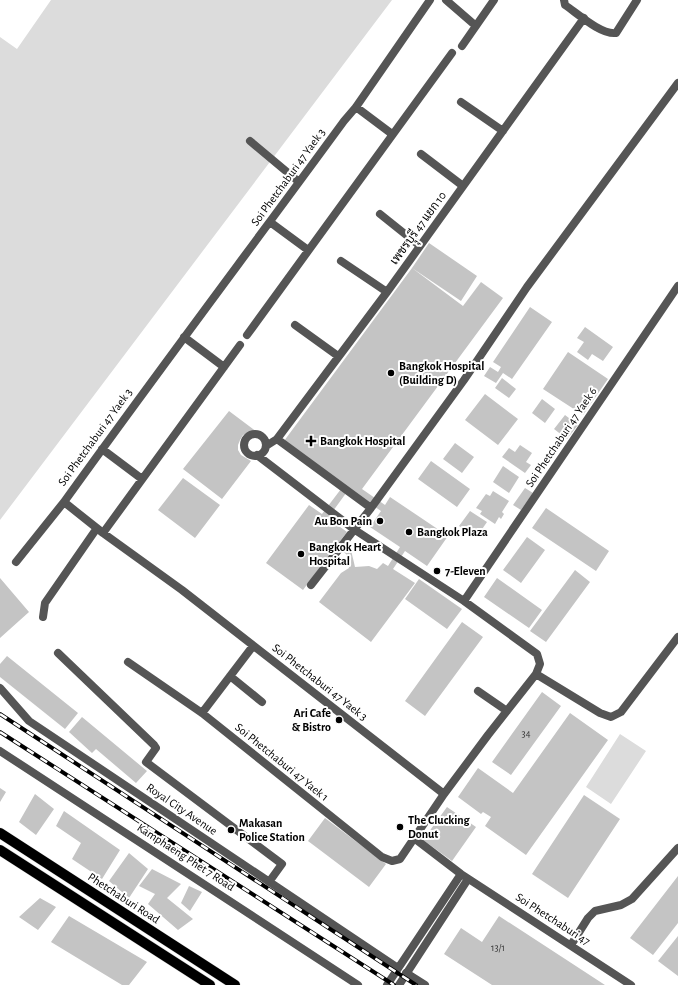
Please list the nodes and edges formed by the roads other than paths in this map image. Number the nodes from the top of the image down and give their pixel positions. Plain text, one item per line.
1 (430, 0) edge
2 (446, 0) edge
3 (494, 0) edge
4 (564, 0) edge
5 (637, 0) edge
6 (584, 18) junction
7 (476, 26) junction
8 (462, 46) dead end
9 (452, 53) dead end
10 (678, 83) edge
11 (461, 102) dead end
12 (356, 107) junction
13 (503, 131) junction
14 (392, 134) junction
15 (250, 141) dead end
16 (421, 154) dead end
17 (299, 182) junction
18 (463, 186) junction
19 (380, 214) dead end
20 (270, 222) junction
21 (420, 246) junction
22 (308, 250) junction
23 (341, 261) dead end
24 (678, 286) edge
25 (387, 292) junction
26 (295, 325) dead end
27 (247, 335) dead end
28 (184, 337) junction
29 (240, 345) dead end
30 (338, 356) junction
31 (224, 367) junction
32 (277, 439) junction
33 (266, 446) junction
34 (102, 449) junction
35 (257, 456) junction
36 (142, 479) junction
37 (64, 502) junction
38 (371, 508) junction
39 (100, 530) junction
40 (355, 530) junction
41 (16, 562) dead end
42 (312, 585) dead end
43 (464, 601) junction
44 (43, 617) dead end
45 (678, 637) edge
46 (253, 646) junction
47 (58, 653) dead end
48 (128, 662) dead end
49 (536, 674) junction
50 (230, 676) junction
51 (0, 688) edge
52 (478, 691) dead end
53 (262, 702) dead end
54 (507, 711) junction
55 (202, 713) junction
56 (0, 751) edge
57 (444, 794) junction
58 (0, 833) edge
59 (414, 838) junction
60 (678, 848) edge
61 (0, 850) edge
62 (461, 874) junction
63 (468, 879) junction
64 (269, 882) junction
65 (422, 932) junction
66 (430, 937) junction
67 (571, 945) junction
68 (398, 968) junction
69 (406, 973) junction
70 (210, 985) edge
71 (235, 985) edge
72 (358, 985) edge
73 (386, 985) edge
74 (399, 985) edge
75 (425, 985) edge
76 (631, 985) edge

1 - 12 street, Soi Phetchaburi 47 Yaek 3
2 - 7 street
3 - 7 street
4 - 6 street
5 - 6 street
6 - 13 street, เพชรบุุรี 47 แยก 10
7 - 8 street
9 - 14 street
10 - 38 street
11 - 13 street
12 - 14 street
12 - 17 street, Soi Phetchaburi 47 Yaek 3
13 - 18 street, เพชรบุุรี 47 แยก 10
14 - 22 street
15 - 17 street
16 - 18 street
17 - 20 street, Soi Phetchaburi 47 Yaek 3
18 - 21 street, เพชรบุุรี 47 แยก 10
19 - 21 street
20 - 22 street
20 - 28 street, Soi Phetchaburi 47 Yaek 3
21 - 25 street, เพชรบุุรี 47 แยก 10
22 - 27 street
23 - 25 street
24 - 43 street, Soi Phetchaburi 47 Yaek 6
25 - 30 street, เพชรบุุรี 47 แยก 10
26 - 30 street
28 - 31 street
28 - 34 street, Soi Phetchaburi 47 Yaek 3
29 - 31 street
30 - 32 street, เพชรบุุรี 47 แยก 10
31 - 36 street
32 - 33 street, เพชรบุุรี 47 แยก 10
32 - 38 street
33 - 35 street
33 - 35 street
34 - 36 street
34 - 37 street, Soi Phetchaburi 47 Yaek 3
35 - 40 street
36 - 39 street
37 - 39 street, Soi Phetchaburi 47 Yaek 3
37 - 41 street
38 - 40 street
39 - 44 street
39 - 46 street, Soi Phetchaburi 47 Yaek 3
40 - 42 street
40 - 43 street
43 - 49 street
45 - 49 street
46 - 50 street
46 - 57 street, Soi Phetchaburi 47 Yaek 3
47 - 64 street
48 - 55 street, Soi Phetchaburi 47 Yaek 1
49 - 54 street
50 - 53 street
50 - 55 street
51 - 64 street, Royal City Avenue
52 - 54 street
54 - 57 street
55 - 59 street, Soi Phetchaburi 47 Yaek 1
56 - 72 street, Kamphaeng Phet 7 Road
57 - 59 street
58 - 71 main road, Phetchaburi Road
59 - 62 street, Soi Phetchaburi 47
60 - 67 street
61 - 70 main road
62 - 63 street, Soi Phetchaburi 47
62 - 65 street
63 - 66 street
63 - 67 street, Soi Phetchaburi 47
64 - 68 street, Royal City Avenue
65 - 66 street
65 - 68 street
66 - 69 street
67 - 76 street, Soi Phetchaburi 47
68 - 73 street
69 - 74 street
69 - 75 street

